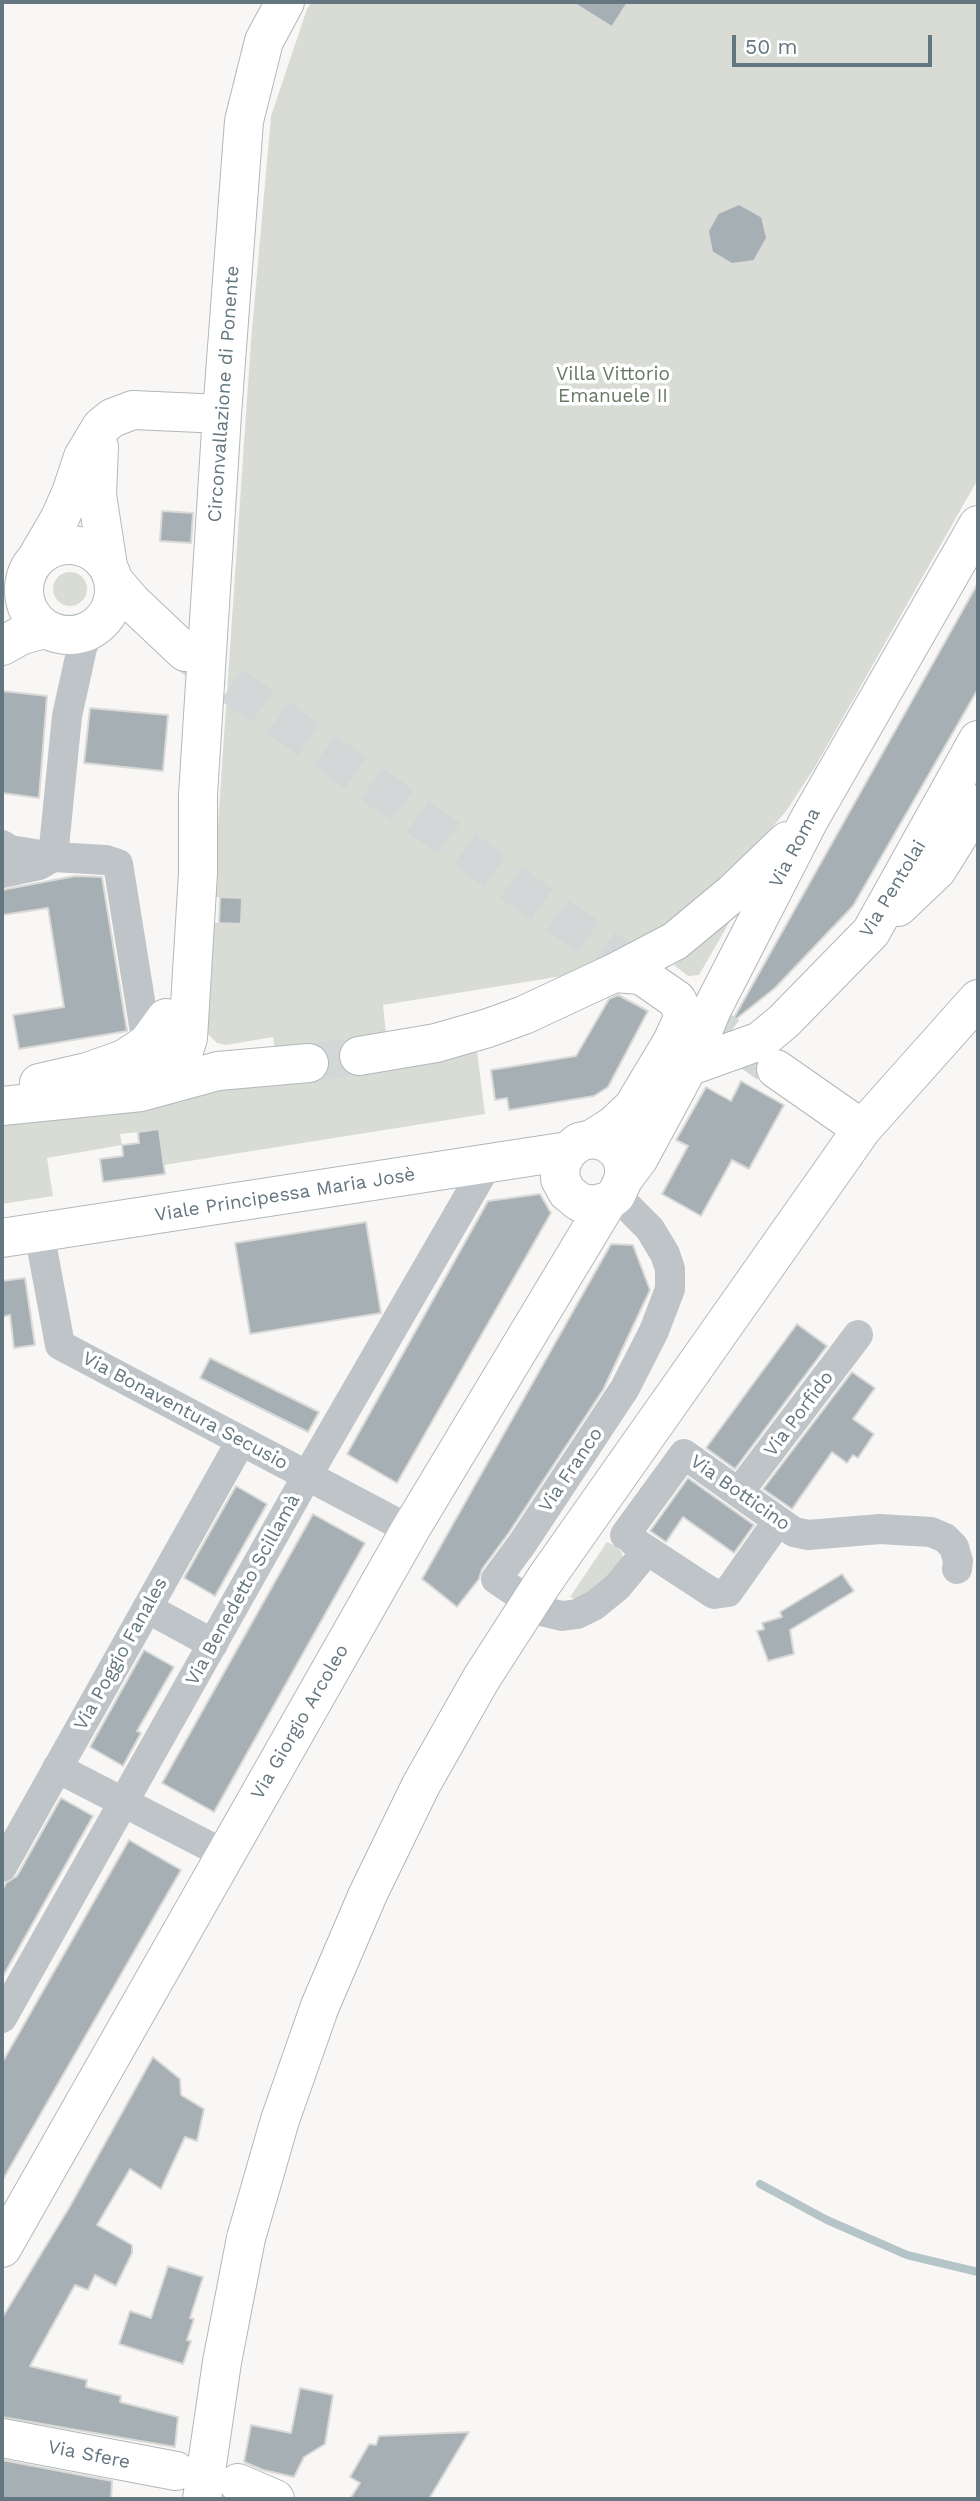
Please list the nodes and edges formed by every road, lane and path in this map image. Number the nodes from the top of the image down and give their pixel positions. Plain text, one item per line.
1 (285, 2) edge
2 (222, 414) junction
3 (101, 427) junction
4 (978, 525) edge
5 (31, 567) junction
6 (111, 573) junction
7 (2, 603) edge
8 (71, 631) junction
9 (2, 646) edge
10 (978, 740) edge
11 (198, 795) junction
12 (978, 804) edge
13 (809, 820) junction
14 (2, 845) edge
15 (53, 857) junction
16 (2, 873) edge
17 (871, 932) junction
18 (614, 973) junction
19 (978, 999) edge
20 (698, 1011) junction
21 (784, 1021) junction
22 (157, 1031) junction
23 (183, 1054) junction
24 (359, 1056) tunnel mouth
25 (309, 1063) tunnel mouth
26 (688, 1067) junction
27 (776, 1069) tunnel mouth
28 (218, 1071) junction
29 (2, 1092) edge
30 (141, 1092) junction
31 (2, 1106) edge
32 (862, 1129) junction
33 (580, 1145) junction
34 (488, 1163) junction
35 (616, 1192) junction
36 (39, 1232) junction
37 (2, 1238) edge
38 (858, 1335) dead end
39 (241, 1441) junction
40 (307, 1476) junction
41 (739, 1492) junction
42 (592, 1513) junction
43 (778, 1521) junction
44 (410, 1530) junction
45 (636, 1543) junction
46 (957, 1569) dead end
47 (147, 1608) junction
48 (213, 1644) junction
49 (57, 1768) junction
50 (122, 1801) junction
51 (225, 1854) junction
52 (2, 1867) edge
53 (2, 2018) edge
54 (2, 2248) edge
55 (2, 2438) edge
56 (176, 2471) dead end
57 (202, 2499) edge

1 - 2 main road, Circonvallazione di Ponente
2 - 3 main road
2 - 11 main road, Circonvallazione di Ponente
3 - 5 main road
3 - 6 main road
4 - 13 main road, Via Roma
5 - 6 main road
5 - 7 main road
5 - 8 main road
6 - 8 main road
6 - 8 main road
8 - 9 main road
8 - 15 street
10 - 17 main road, Via Pentolai
11 - 22 main road
11 - 23 main road
12 - 17 main road
13 - 18 main road
13 - 20 main road, Via Roma
14 - 15 street
15 - 16 street
15 - 22 street
17 - 21 main road, Via Pentolai
18 - 20 main road
18 - 24 main road
19 - 32 main road
20 - 21 main road
20 - 26 main road, Via Roma
20 - 33 main road
21 - 26 main road, Via Pentolai
22 - 23 main road
22 - 29 main road
23 - 28 main road
23 - 30 main road
25 - 28 main road
26 - 35 main road, Via Roma
27 - 32 main road
28 - 30 main road
30 - 31 main road
32 - 42 main road
33 - 34 main road, Viale Principessa Maria Josè
33 - 35 main road
33 - 35 main road
34 - 36 main road, Viale Principessa Maria Josè
34 - 40 street, Via Benedetto Scillamà
35 - 44 main road, Via Giorgio Arcoleo
35 - 45 street, Via Franco
36 - 37 main road, Viale Principessa Maria Josè
36 - 39 street, Via Bonaventura Secusio
38 - 41 street, Via Porfido
39 - 40 street, Via Bonaventura Secusio
39 - 47 street, Via Poggio Fanales
40 - 44 street, Via Bonaventura Secusio
40 - 48 street, Via Benedetto Scillamà
41 - 43 street, Via Botticino
41 - 45 street, Via Botticino
42 - 45 street
42 - 57 main road, bridge
43 - 45 street
43 - 46 street, Via Botticino
44 - 51 main road, Via Giorgio Arcoleo
47 - 48 street
47 - 49 street, Via Poggio Fanales
48 - 50 street, Via Benedetto Scillamà
49 - 50 street
49 - 52 street, Via Poggio Fanales
50 - 51 street
50 - 53 street, Via Benedetto Scillamà
51 - 54 main road, Via Giorgio Arcoleo
55 - 56 main road, Via Sfere

